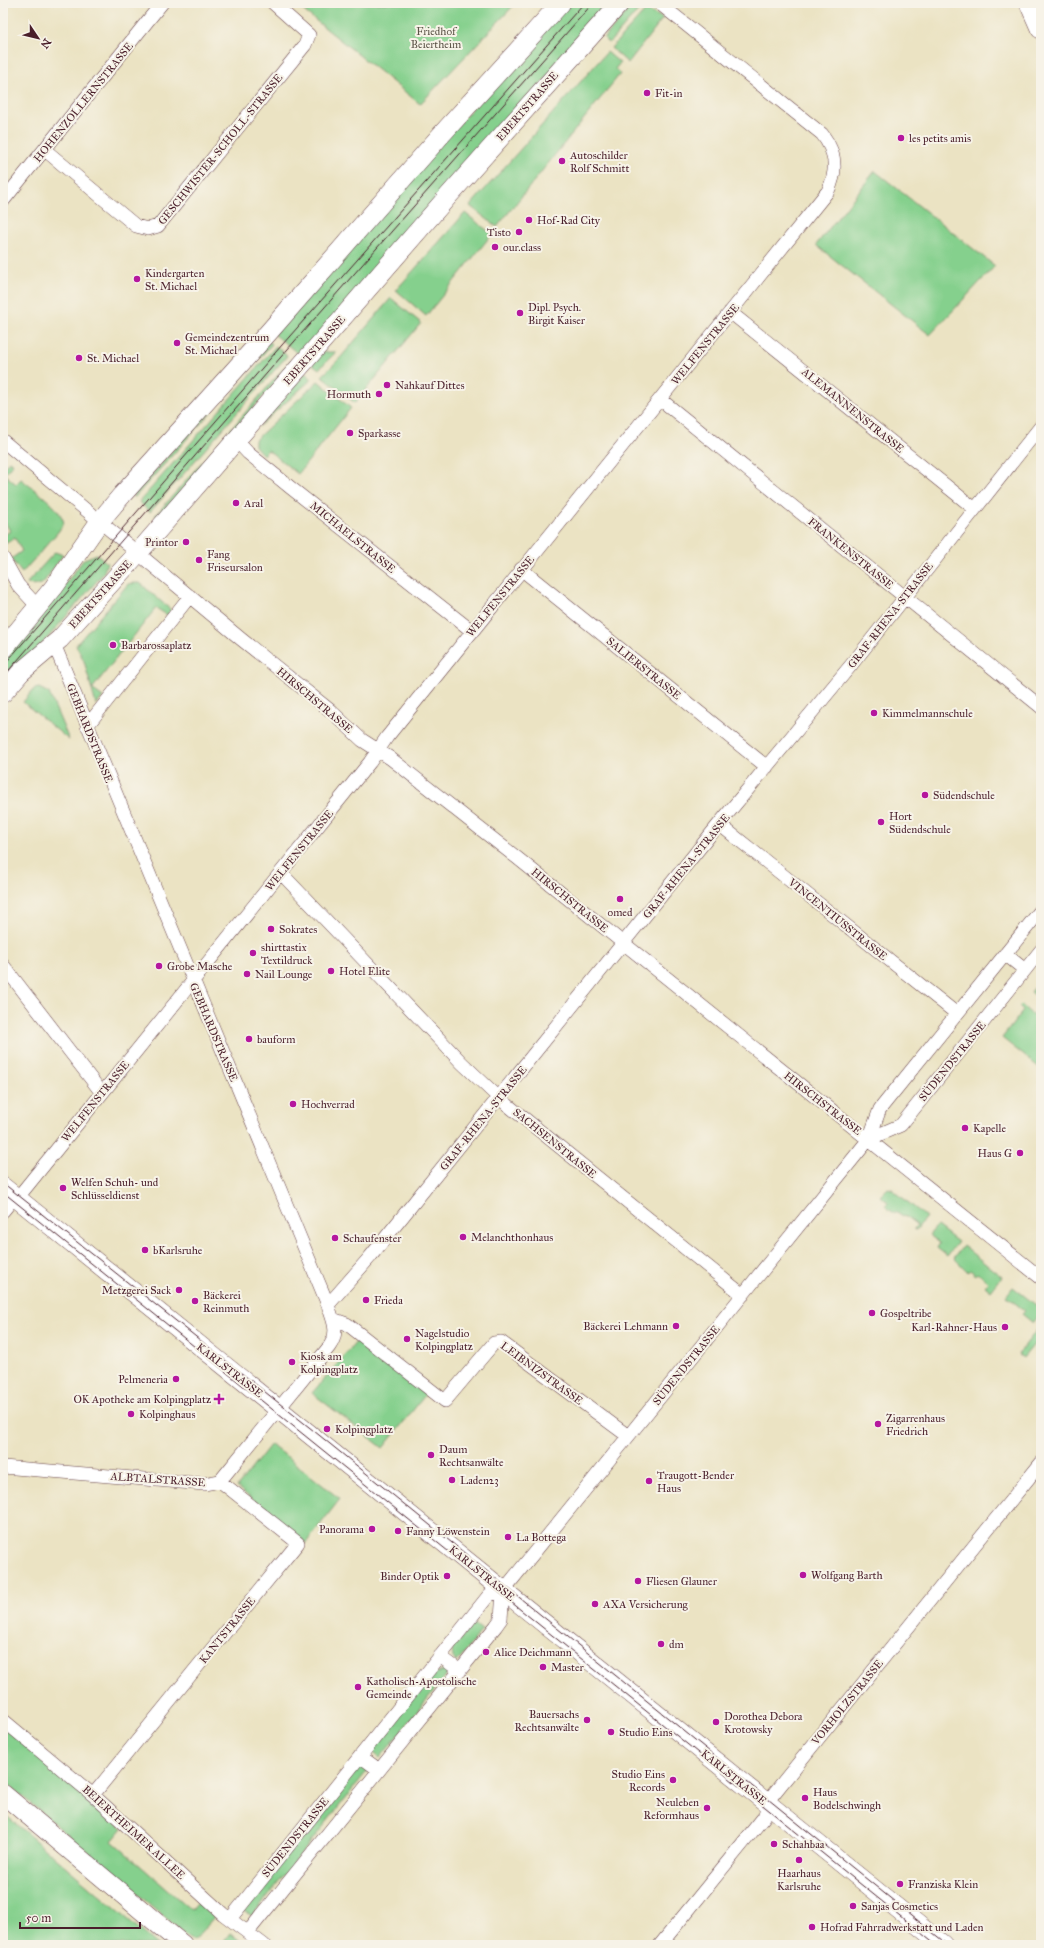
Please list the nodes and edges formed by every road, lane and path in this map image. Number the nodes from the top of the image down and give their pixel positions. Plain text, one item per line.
1 (162, 3) edge
2 (274, 3) edge
3 (561, 3) edge
4 (620, 3) edge
5 (659, 3) edge
6 (1030, 3) edge
7 (1041, 28) edge
8 (45, 150) junction
9 (3, 201) edge
10 (730, 312) junction
11 (660, 399) junction
12 (1041, 426) edge
13 (236, 440) junction
14 (3, 441) edge
15 (975, 508) junction
16 (100, 521) junction
17 (138, 553) junction
18 (3, 558) edge
19 (521, 569) junction
20 (190, 596) junction
21 (904, 596) junction
22 (39, 608) junction
23 (472, 631) junction
24 (54, 644) junction
25 (3, 649) edge
26 (3, 693) edge
27 (1041, 707) edge
28 (87, 726) junction
29 (378, 750) junction
30 (767, 766) junction
31 (719, 824) junction
32 (281, 873) junction
33 (1041, 910) edge
34 (624, 943) junction
35 (1041, 950) edge
36 (1005, 954) junction
37 (3, 965) edge
38 (1025, 970) junction
39 (193, 982) junction
40 (957, 1014) junction
41 (102, 1093) junction
42 (499, 1098) junction
43 (869, 1139) junction
44 (10, 1192) edge
45 (3, 1211) edge
46 (1041, 1278) edge
47 (743, 1295) junction
48 (328, 1305) junction
49 (333, 1319) junction
50 (278, 1408) junction
51 (628, 1436) junction
52 (1041, 1462) edge
53 (3, 1467) edge
54 (220, 1481) junction
55 (503, 1591) junction
56 (440, 1656) junction
57 (460, 1671) junction
58 (3, 1720) edge
59 (360, 1756) junction
60 (379, 1770) junction
61 (3, 1794) edge
62 (93, 1795) junction
63 (768, 1805) junction
64 (230, 1919) junction
65 (248, 1932) junction
66 (261, 1943) edge
67 (183, 1945) edge
68 (660, 1945) edge
69 (943, 1945) edge

1 - 8 street, HOHENZOLLERNSTRASSE
2 - 8 street, GESCHWISTER-SCHOLL-STRASSE
3 - 16 main road
4 - 13 main road, EBERTSTRASSE
5 - 10 street, WELFENSTRASSE
6 - 7 main road
8 - 9 street, HOHENZOLLERNSTRASSE
10 - 11 street, WELFENSTRASSE
10 - 15 street, ALEMANNENSTRASSE
11 - 19 street, WELFENSTRASSE
11 - 21 street, FRANKENSTRASSE
12 - 15 street, GRAF-RHENA-STRASSE
13 - 17 main road, EBERTSTRASSE
13 - 23 street, MICHAELSTRASSE
14 - 16 street
15 - 21 street, GRAF-RHENA-STRASSE
16 - 17 street, HIRSCHSTRASSE
16 - 22 main road
17 - 20 street, HIRSCHSTRASSE
17 - 24 main road, EBERTSTRASSE
18 - 22 street
19 - 23 street, WELFENSTRASSE
19 - 30 street, SALIERSTRASSE
20 - 28 street
20 - 29 street, HIRSCHSTRASSE
21 - 27 street, FRANKENSTRASSE
21 - 30 street, GRAF-RHENA-STRASSE
22 - 25 main road
23 - 29 street, WELFENSTRASSE
24 - 26 main road, EBERTSTRASSE
24 - 28 street, GEBHARDSTRASSE
28 - 39 street, GEBHARDSTRASSE
29 - 32 street, WELFENSTRASSE
29 - 34 street, HIRSCHSTRASSE
30 - 31 street, GRAF-RHENA-STRASSE
31 - 34 street, GRAF-RHENA-STRASSE
31 - 40 street, VINCENTIUSSTRASSE
32 - 39 street, WELFENSTRASSE
32 - 42 street, SACHSENSTRASSE
33 - 36 street, SÜDENDSTRASSE
34 - 42 street, GRAF-RHENA-STRASSE
34 - 43 street, HIRSCHSTRASSE
35 - 38 street, SÜDENDSTRASSE
36 - 38 street
36 - 40 street, SÜDENDSTRASSE
37 - 41 street
38 - 43 street, SÜDENDSTRASSE
39 - 41 street, WELFENSTRASSE
39 - 48 street, GEBHARDSTRASSE
40 - 43 street, SÜDENDSTRASSE
41 - 44 street, WELFENSTRASSE
42 - 47 street, SACHSENSTRASSE
42 - 48 street, GRAF-RHENA-STRASSE
43 - 46 street, HIRSCHSTRASSE
43 - 47 street, SÜDENDSTRASSE
44 - 45 street, WELFENSTRASSE
44 - 50 main road, KARLSTRASSE
47 - 51 street, SÜDENDSTRASSE
48 - 49 street, GEBHARDSTRASSE
49 - 50 street, GEBHARDSTRASSE
49 - 51 street, LEIBNIZSTRASSE
50 - 54 street, ALBTALSTRASSE
50 - 55 main road, KARLSTRASSE
51 - 55 street, SÜDENDSTRASSE
52 - 63 street, VORHOLZSTRASSE
53 - 54 street, ALBTALSTRASSE
54 - 62 street, KANTSTRASSE
55 - 56 street, SÜDENDSTRASSE
55 - 57 street, SÜDENDSTRASSE
55 - 63 main road, KARLSTRASSE
56 - 57 street
56 - 59 street, SÜDENDSTRASSE
57 - 60 street, SÜDENDSTRASSE
58 - 62 street, BEIERTHEIMER ALLEE
59 - 60 street
59 - 64 street, SÜDENDSTRASSE
60 - 65 street, SÜDENDSTRASSE
61 - 67 main road
62 - 64 street, BEIERTHEIMER ALLEE
63 - 68 street, VORHOLZSTRASSE
63 - 69 main road, KARLSTRASSE
64 - 65 street, BEIERTHEIMER ALLEE
65 - 66 street, BEIERTHEIMER ALLEE

